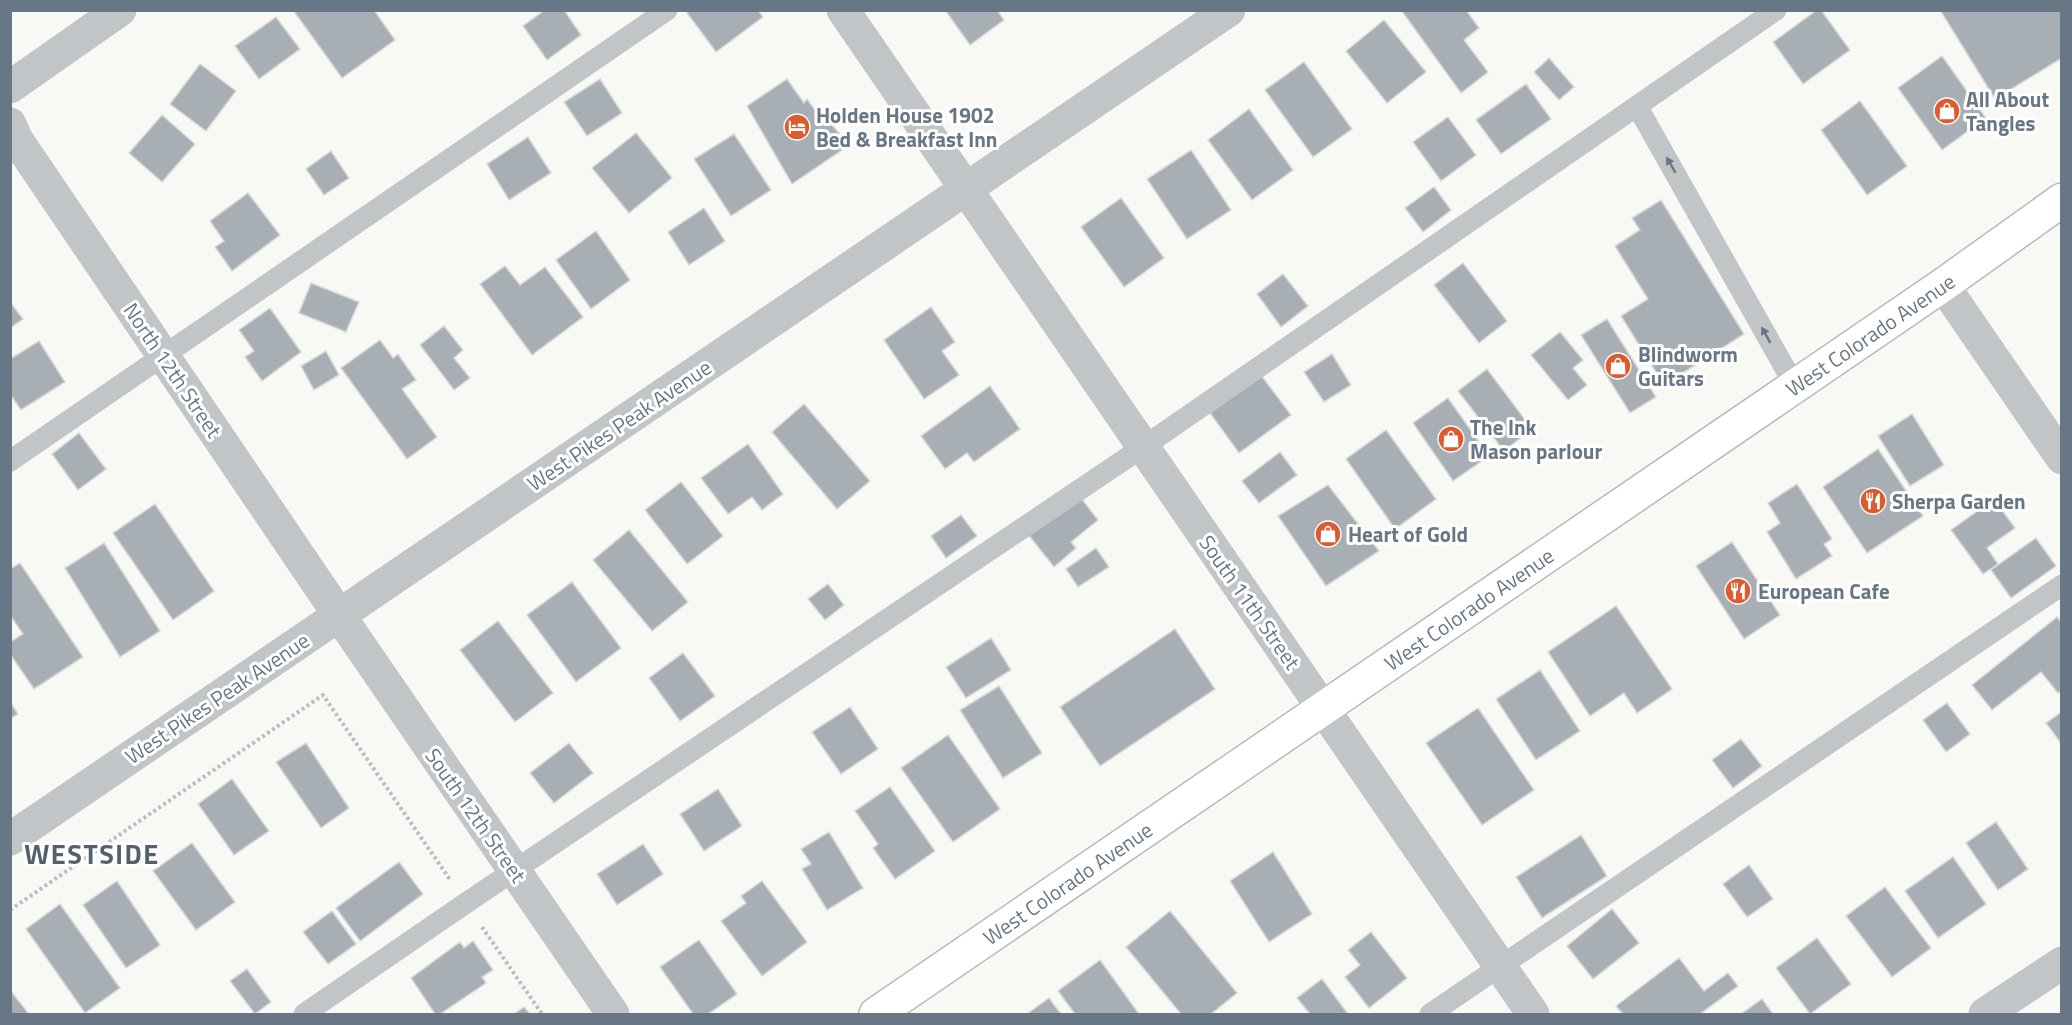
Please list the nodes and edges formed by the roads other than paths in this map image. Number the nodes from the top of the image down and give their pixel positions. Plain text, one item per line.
1 (120, 10) edge
2 (667, 10) edge
3 (843, 10) edge
4 (1228, 10) edge
5 (1776, 10) edge
6 (10, 87) edge
7 (1637, 106) junction
8 (10, 124) edge
9 (966, 189) junction
10 (2061, 200) edge
11 (1943, 285) junction
12 (163, 356) junction
13 (1795, 386) junction
14 (1143, 447) junction
15 (2061, 458) edge
16 (10, 461) edge
17 (2061, 585) edge
18 (339, 615) junction
19 (1323, 708) junction
20 (10, 839) edge
21 (515, 872) junction
22 (2061, 963) edge
23 (1500, 966) junction
24 (304, 1014) edge
25 (613, 1014) edge
26 (876, 1014) edge
27 (1430, 1014) edge
28 (1533, 1014) edge
29 (1985, 1014) edge

1 - 6 street
2 - 12 lane
3 - 9 street, South 11th Street
4 - 9 street, West Pikes Peak Avenue
5 - 7 lane
13 -> 7 lane
7 - 14 lane
8 - 12 street, North 12th Street
9 - 14 street, South 11th Street
9 - 18 street, West Pikes Peak Avenue
10 - 11 main road, West Colorado Avenue
11 - 13 main road, West Colorado Avenue
11 - 15 street
12 - 16 lane
12 - 18 street, North 12th Street
13 - 19 main road, West Colorado Avenue
14 - 19 street, South 11th Street
14 - 21 lane
17 - 23 lane
18 - 20 street, West Pikes Peak Avenue
18 - 21 street, South 12th Street
19 - 23 street, South 11th Street
19 - 26 main road, West Colorado Avenue
21 - 24 lane
21 - 25 street, South 12th Street
22 - 29 street
23 - 27 lane
23 - 28 street, South 11th Street

